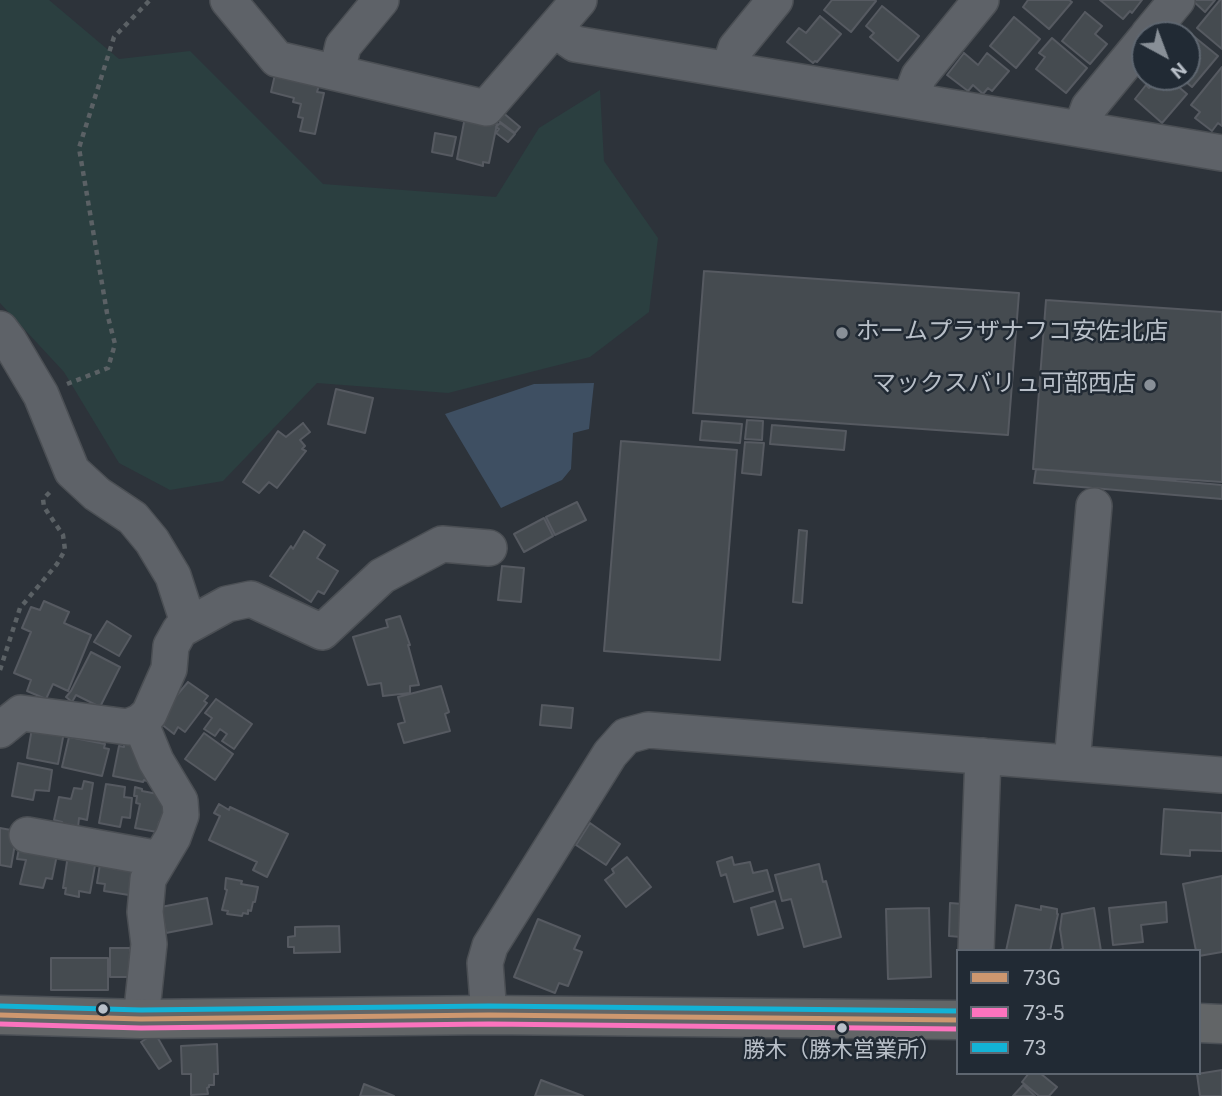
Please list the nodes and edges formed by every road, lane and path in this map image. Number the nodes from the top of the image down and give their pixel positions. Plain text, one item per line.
1 (150, 0) edge
2 (228, 0) edge
3 (381, 0) edge
4 (579, 0) edge
5 (775, 0) edge
6 (982, 0) edge
7 (1177, 0) edge
8 (1160, 21) edge
9 (555, 30) junction
10 (1131, 56) edge
11 (729, 69) junction
12 (337, 72) junction
13 (910, 100) junction
14 (1081, 129) junction
15 (1222, 153) edge
16 (0, 329) edge
17 (41, 395) junction
18 (72, 471) junction
19 (1094, 506) dead end
20 (489, 548) dead end
21 (190, 625) junction
22 (0, 670) edge
23 (140, 722) junction
24 (0, 730) edge
25 (983, 756) junction
26 (1072, 763) junction
27 (1222, 775) edge
28 (27, 835) dead end
29 (160, 859) junction
30 (976, 949) edge
31 (489, 1015) junction
32 (1, 1016) edge
33 (141, 1019) junction
34 (956, 1020) edge
35 (1201, 1023) edge
36 (1222, 1024) edge

1 - 17 path
2 - 12 street
3 - 12 street
4 - 9 street
5 - 11 street
6 - 13 street
7 - 8 street
9 - 11 street
9 - 12 street
10 - 14 street
11 - 13 street
13 - 14 street
14 - 15 street
16 - 17 street
17 - 18 street
18 - 21 street
18 - 22 path
19 - 26 street
20 - 21 street
21 - 23 street
23 - 24 street
23 - 29 street
25 - 26 street
25 - 30 street
25 - 31 street
26 - 27 street
28 - 29 street
29 - 33 street
31 - 33 highway
31 - 34 highway
32 - 33 highway
35 - 36 highway

